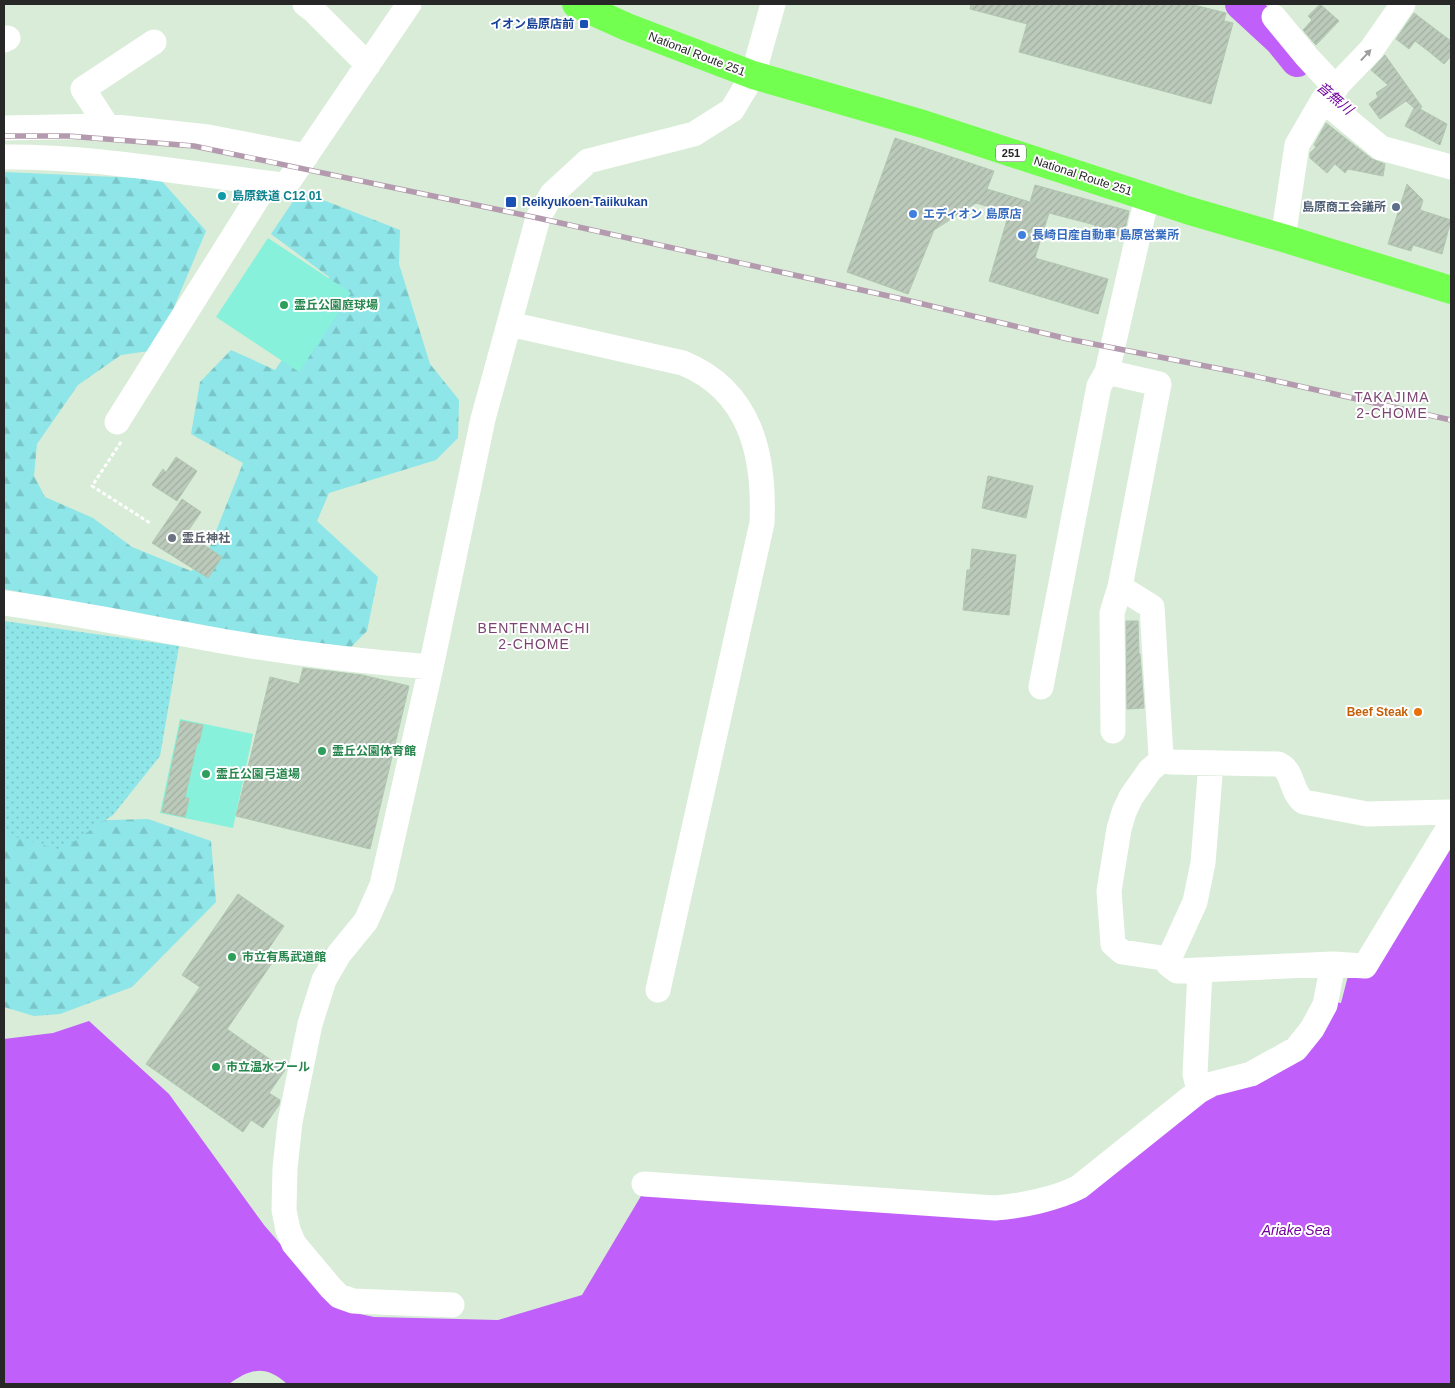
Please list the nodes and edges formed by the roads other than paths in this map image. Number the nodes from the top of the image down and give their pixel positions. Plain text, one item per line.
1 (305, 4) edge
2 (409, 4) edge
3 (576, 4) edge
4 (774, 4) edge
5 (1403, 4) edge
6 (1274, 17) dead end
7 (154, 42) dead end
8 (368, 65) junction
9 (753, 75) junction
10 (1329, 94) junction
11 (107, 126) junction
12 (4, 128) edge
13 (306, 156) junction
14 (4, 157) edge
15 (1451, 167) edge
16 (267, 183) junction
17 (1147, 197) junction
18 (1283, 238) junction
19 (1449, 286) edge
20 (509, 324) junction
21 (1107, 372) junction
22 (116, 422) dead end
23 (1120, 587) junction
24 (4, 603) edge
25 (431, 667) junction
26 (1041, 686) dead end
27 (1113, 731) dead end
28 (1163, 759) junction
29 (1211, 763) junction
30 (1451, 812) edge
31 (1451, 824) edge
32 (1170, 959) junction
33 (1333, 964) junction
34 (1200, 970) junction
35 (658, 990) dead end
36 (1199, 1091) junction
37 (644, 1184) dead end
38 (452, 1305) dead end

1 - 8 street
2 - 8 street
3 - 9 highway, National Route 251 / 251
4 - 9 street
10 -> 5 street
6 - 10 street
7 - 11 street
8 - 13 street
9 - 17 highway, National Route 251 / 251
9 - 20 street
10 - 15 street
10 - 18 street
11 - 12 street
11 - 13 street
13 - 16 street
14 - 16 street
16 - 22 street
17 - 18 highway, National Route 251 / 251
17 - 21 street
18 - 19 highway, National Route 251 / 251
20 - 25 street
20 - 35 street
21 - 23 street
21 - 26 street
23 - 27 street
23 - 28 street
24 - 25 street
25 - 38 street
28 - 29 street
28 - 32 street
29 - 30 street
29 - 32 street
31 - 33 street
32 - 34 street
33 - 34 street
33 - 36 street
34 - 36 street
36 - 37 street

